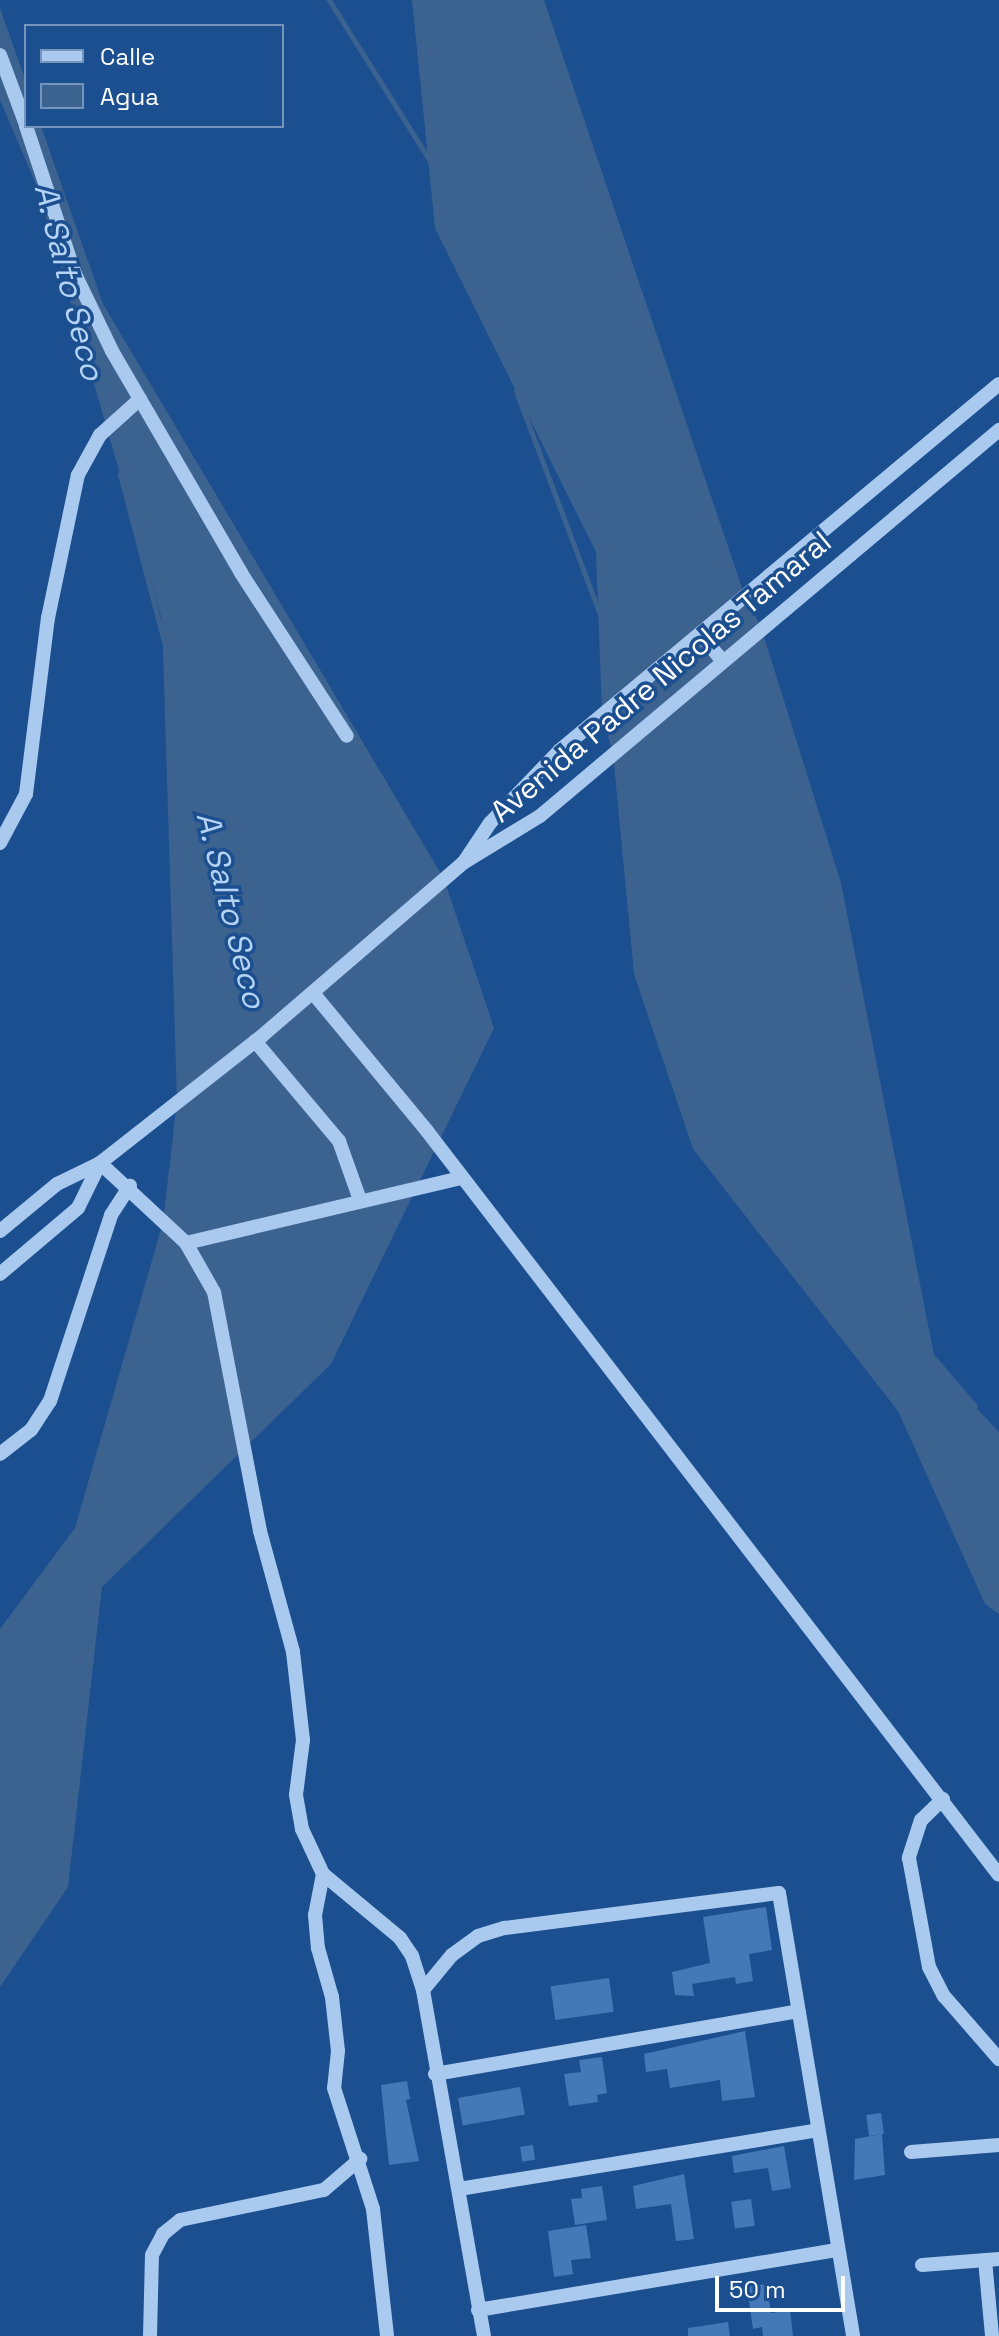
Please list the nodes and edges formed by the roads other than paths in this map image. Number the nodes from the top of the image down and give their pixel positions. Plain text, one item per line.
1 (0, 55) edge
2 (24, 120) edge
3 (27, 128) edge
4 (999, 384) edge
5 (140, 399) junction
6 (999, 430) edge
7 (700, 634) junction
8 (722, 660) junction
9 (347, 736) dead end
10 (0, 843) edge
11 (463, 863) junction
12 (313, 993) junction
13 (255, 1041) junction
14 (100, 1163) junction
15 (462, 1178) junction
16 (130, 1186) junction
17 (360, 1200) junction
18 (0, 1231) edge
19 (186, 1243) junction
20 (0, 1274) edge
21 (0, 1454) edge
22 (943, 1799) junction
23 (323, 1874) junction
24 (999, 1875) edge
25 (423, 1990) junction
26 (799, 2011) junction
27 (999, 2059) edge
28 (435, 2074) junction
29 (818, 2130) junction
30 (999, 2145) edge
31 (911, 2152) dead end
32 (360, 2159) junction
33 (459, 2189) junction
34 (838, 2250) junction
35 (992, 2260) edge
36 (922, 2265) dead end
37 (478, 2310) junction
38 (386, 2330) edge
39 (150, 2336) edge
40 (398, 2336) edge
41 (484, 2336) edge
42 (853, 2336) edge
43 (992, 2336) edge

1 - 2 street
3 - 5 street
4 - 7 street, Avenida Padre Nicolas Tamaral
5 - 9 street
5 - 10 street
6 - 8 street, Avenida Padre Nicolas Tamaral
7 - 8 street
7 - 11 street, Avenida Padre Nicolas Tamaral
8 - 11 street, Avenida Padre Nicolas Tamaral
11 - 12 street
12 - 13 street
12 - 15 street
13 - 14 street
13 - 17 street
14 - 16 street
14 - 18 street
14 - 20 street
15 - 17 street
15 - 22 street
16 - 19 street
16 - 21 street
17 - 19 street
19 - 23 street
22 - 24 street
22 - 27 street
23 - 25 street
23 - 32 street
25 - 26 street
25 - 28 street
26 - 28 street
26 - 29 street
28 - 33 street
29 - 33 street
29 - 34 street
30 - 31 street
32 - 38 street
32 - 39 street
33 - 37 street
34 - 37 street
34 - 42 street
35 - 36 street
35 - 43 street
37 - 41 street
38 - 40 street

